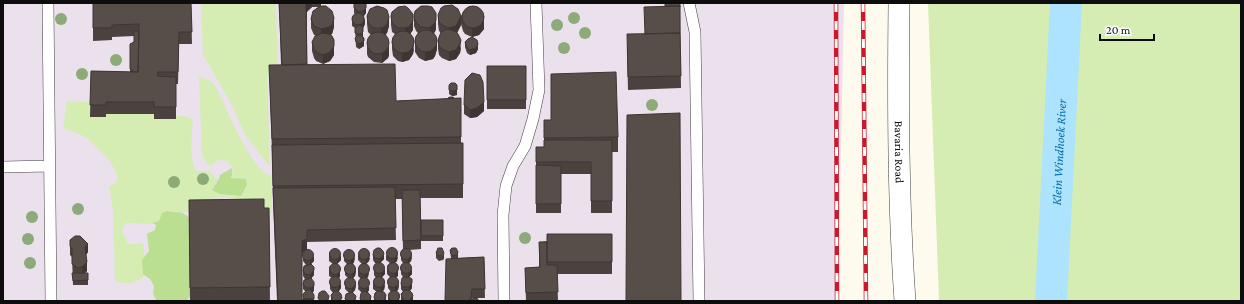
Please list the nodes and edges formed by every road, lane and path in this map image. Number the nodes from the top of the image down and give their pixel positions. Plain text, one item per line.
1 (48, 3) edge
2 (536, 3) edge
3 (689, 3) edge
4 (899, 3) edge
5 (49, 166) junction
6 (3, 167) edge
7 (50, 301) edge
8 (504, 301) edge
9 (699, 301) edge
10 (905, 301) edge

1 - 5 lane
2 - 8 lane
3 - 9 lane
4 - 10 street, Bavaria Road
5 - 6 lane
5 - 7 lane

